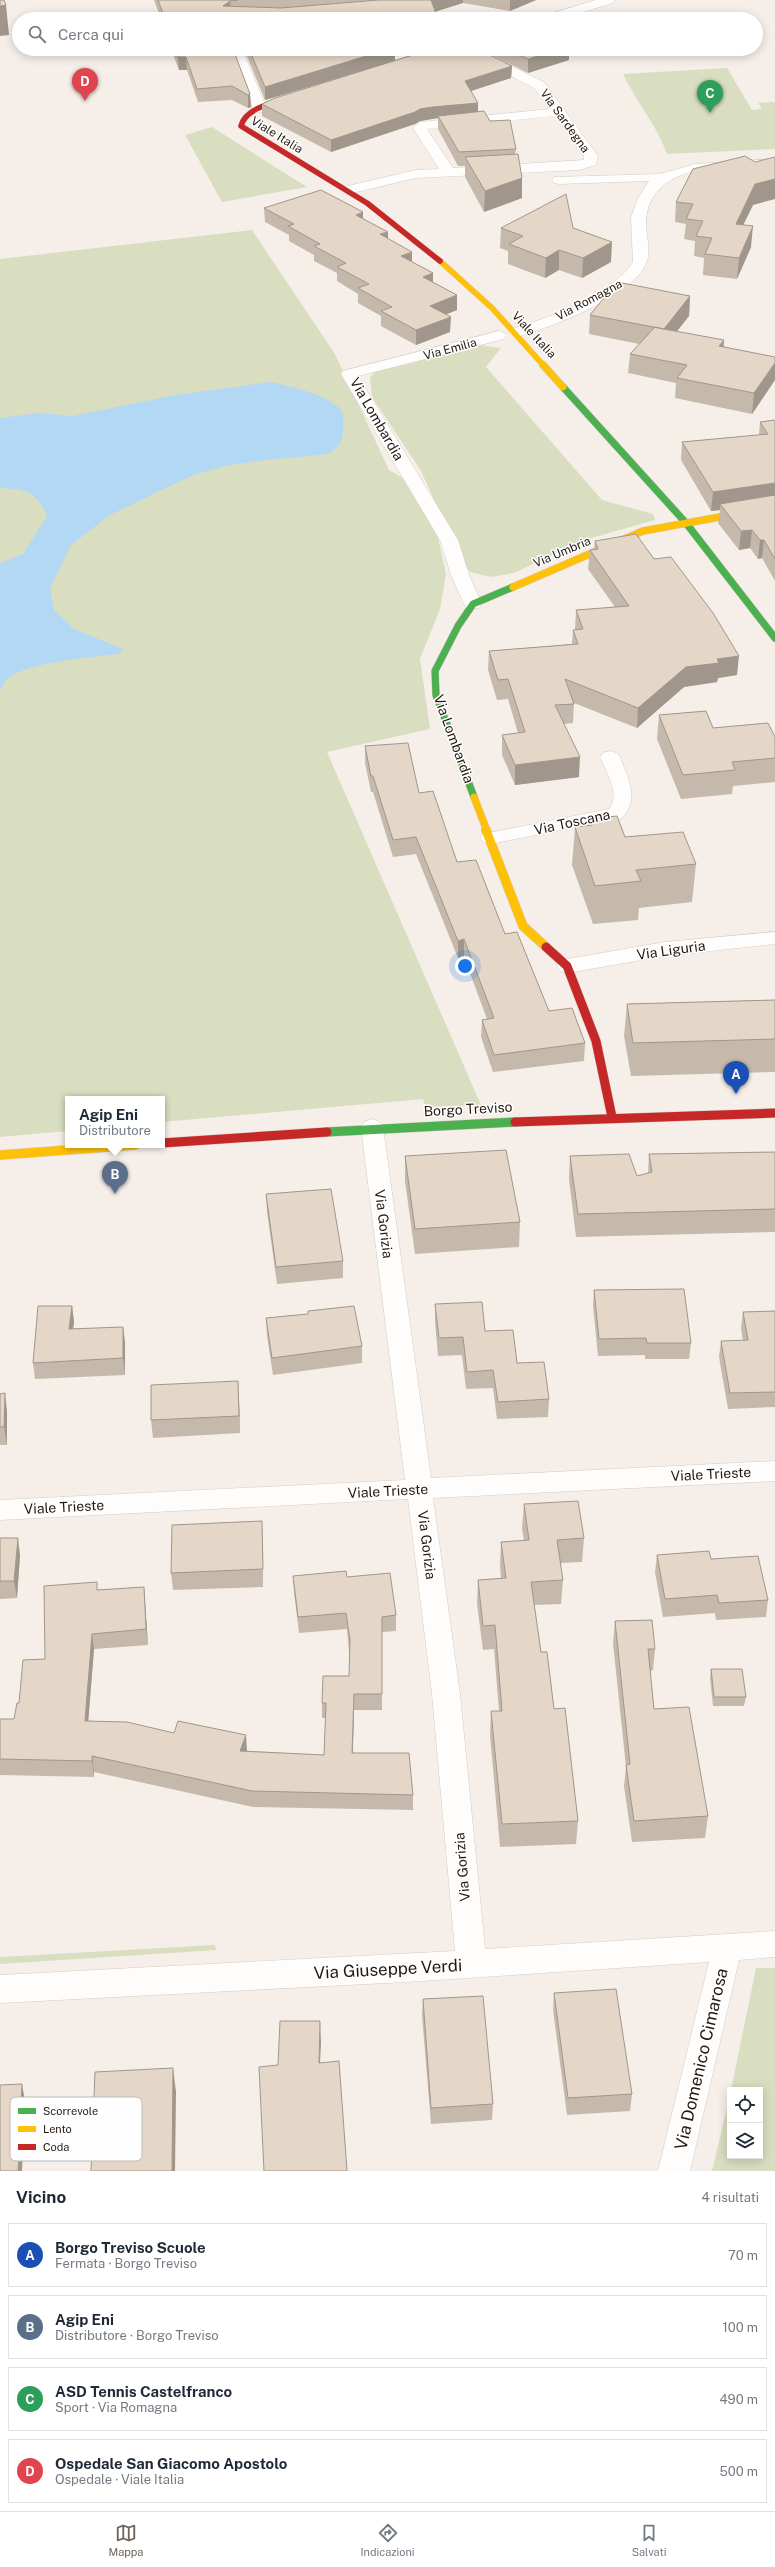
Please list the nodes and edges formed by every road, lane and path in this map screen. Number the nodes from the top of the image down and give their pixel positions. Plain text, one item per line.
1 (609, 0) edge
2 (570, 12) edge
3 (239, 56) edge
4 (400, 56) edge
5 (479, 56) edge
6 (412, 61) joint
7 (395, 66) edge
8 (302, 94) edge
9 (260, 109) junction
10 (560, 112) junction
11 (775, 163) edge
12 (446, 173) junction
13 (664, 178) junction
14 (541, 181) dead end
15 (348, 190) junction
16 (516, 332) junction
17 (499, 336) dead end
18 (401, 362) joint
19 (775, 507) edge
20 (686, 523) junction
21 (473, 604) junction
22 (775, 638) edge
23 (610, 757) dead end
24 (490, 838) junction
25 (775, 938) edge
26 (567, 966) junction
27 (775, 1113) edge
28 (612, 1117) junction
29 (372, 1128) junction
30 (165, 1143) edge
31 (94, 1148) edge
32 (0, 1155) edge
33 (775, 1471) edge
34 (420, 1490) junction
35 (0, 1510) edge
36 (775, 1944) edge
37 (727, 1947) junction
38 (471, 1964) junction
39 (0, 1989) edge
40 (674, 2171) edge

1 - 2 street
3 - 9 street
4 - 6 street
5 - 10 street, Via Sardegna
6 - 7 street
8 - 9 street
9 - 15 street, Viale Italia
10 - 12 street
10 - 12 street, Via Sardegna
11 - 13 street, Via Romagna
12 - 15 street, Via Sardegna
13 - 14 street
13 - 16 street, Via Romagna
15 - 16 street, Viale Italia
16 - 20 street, Viale Italia
17 - 18 street, Via Emilia
18 - 21 street, Via Lombardia
19 - 20 street, Via Umbria
20 - 21 street, Via Umbria
20 - 22 street, Viale Italia
21 - 24 street, Via Lombardia
23 - 24 street, Via Toscana
24 - 26 street, Via Lombardia
25 - 26 street, Via Liguria
26 - 28 street, Via Lombardia
27 - 28 street, Borgo Treviso
28 - 29 street, Borgo Treviso
29 - 30 street, Borgo Treviso
29 - 34 street, Via Gorizia
31 - 32 street
33 - 34 street, Viale Trieste
34 - 35 street, Viale Trieste
34 - 38 street, Via Gorizia
36 - 37 street, Via Giuseppe Verdi
37 - 38 street, Via Giuseppe Verdi
37 - 40 street, Via Domenico Cimarosa
38 - 39 street, Via Giuseppe Verdi

